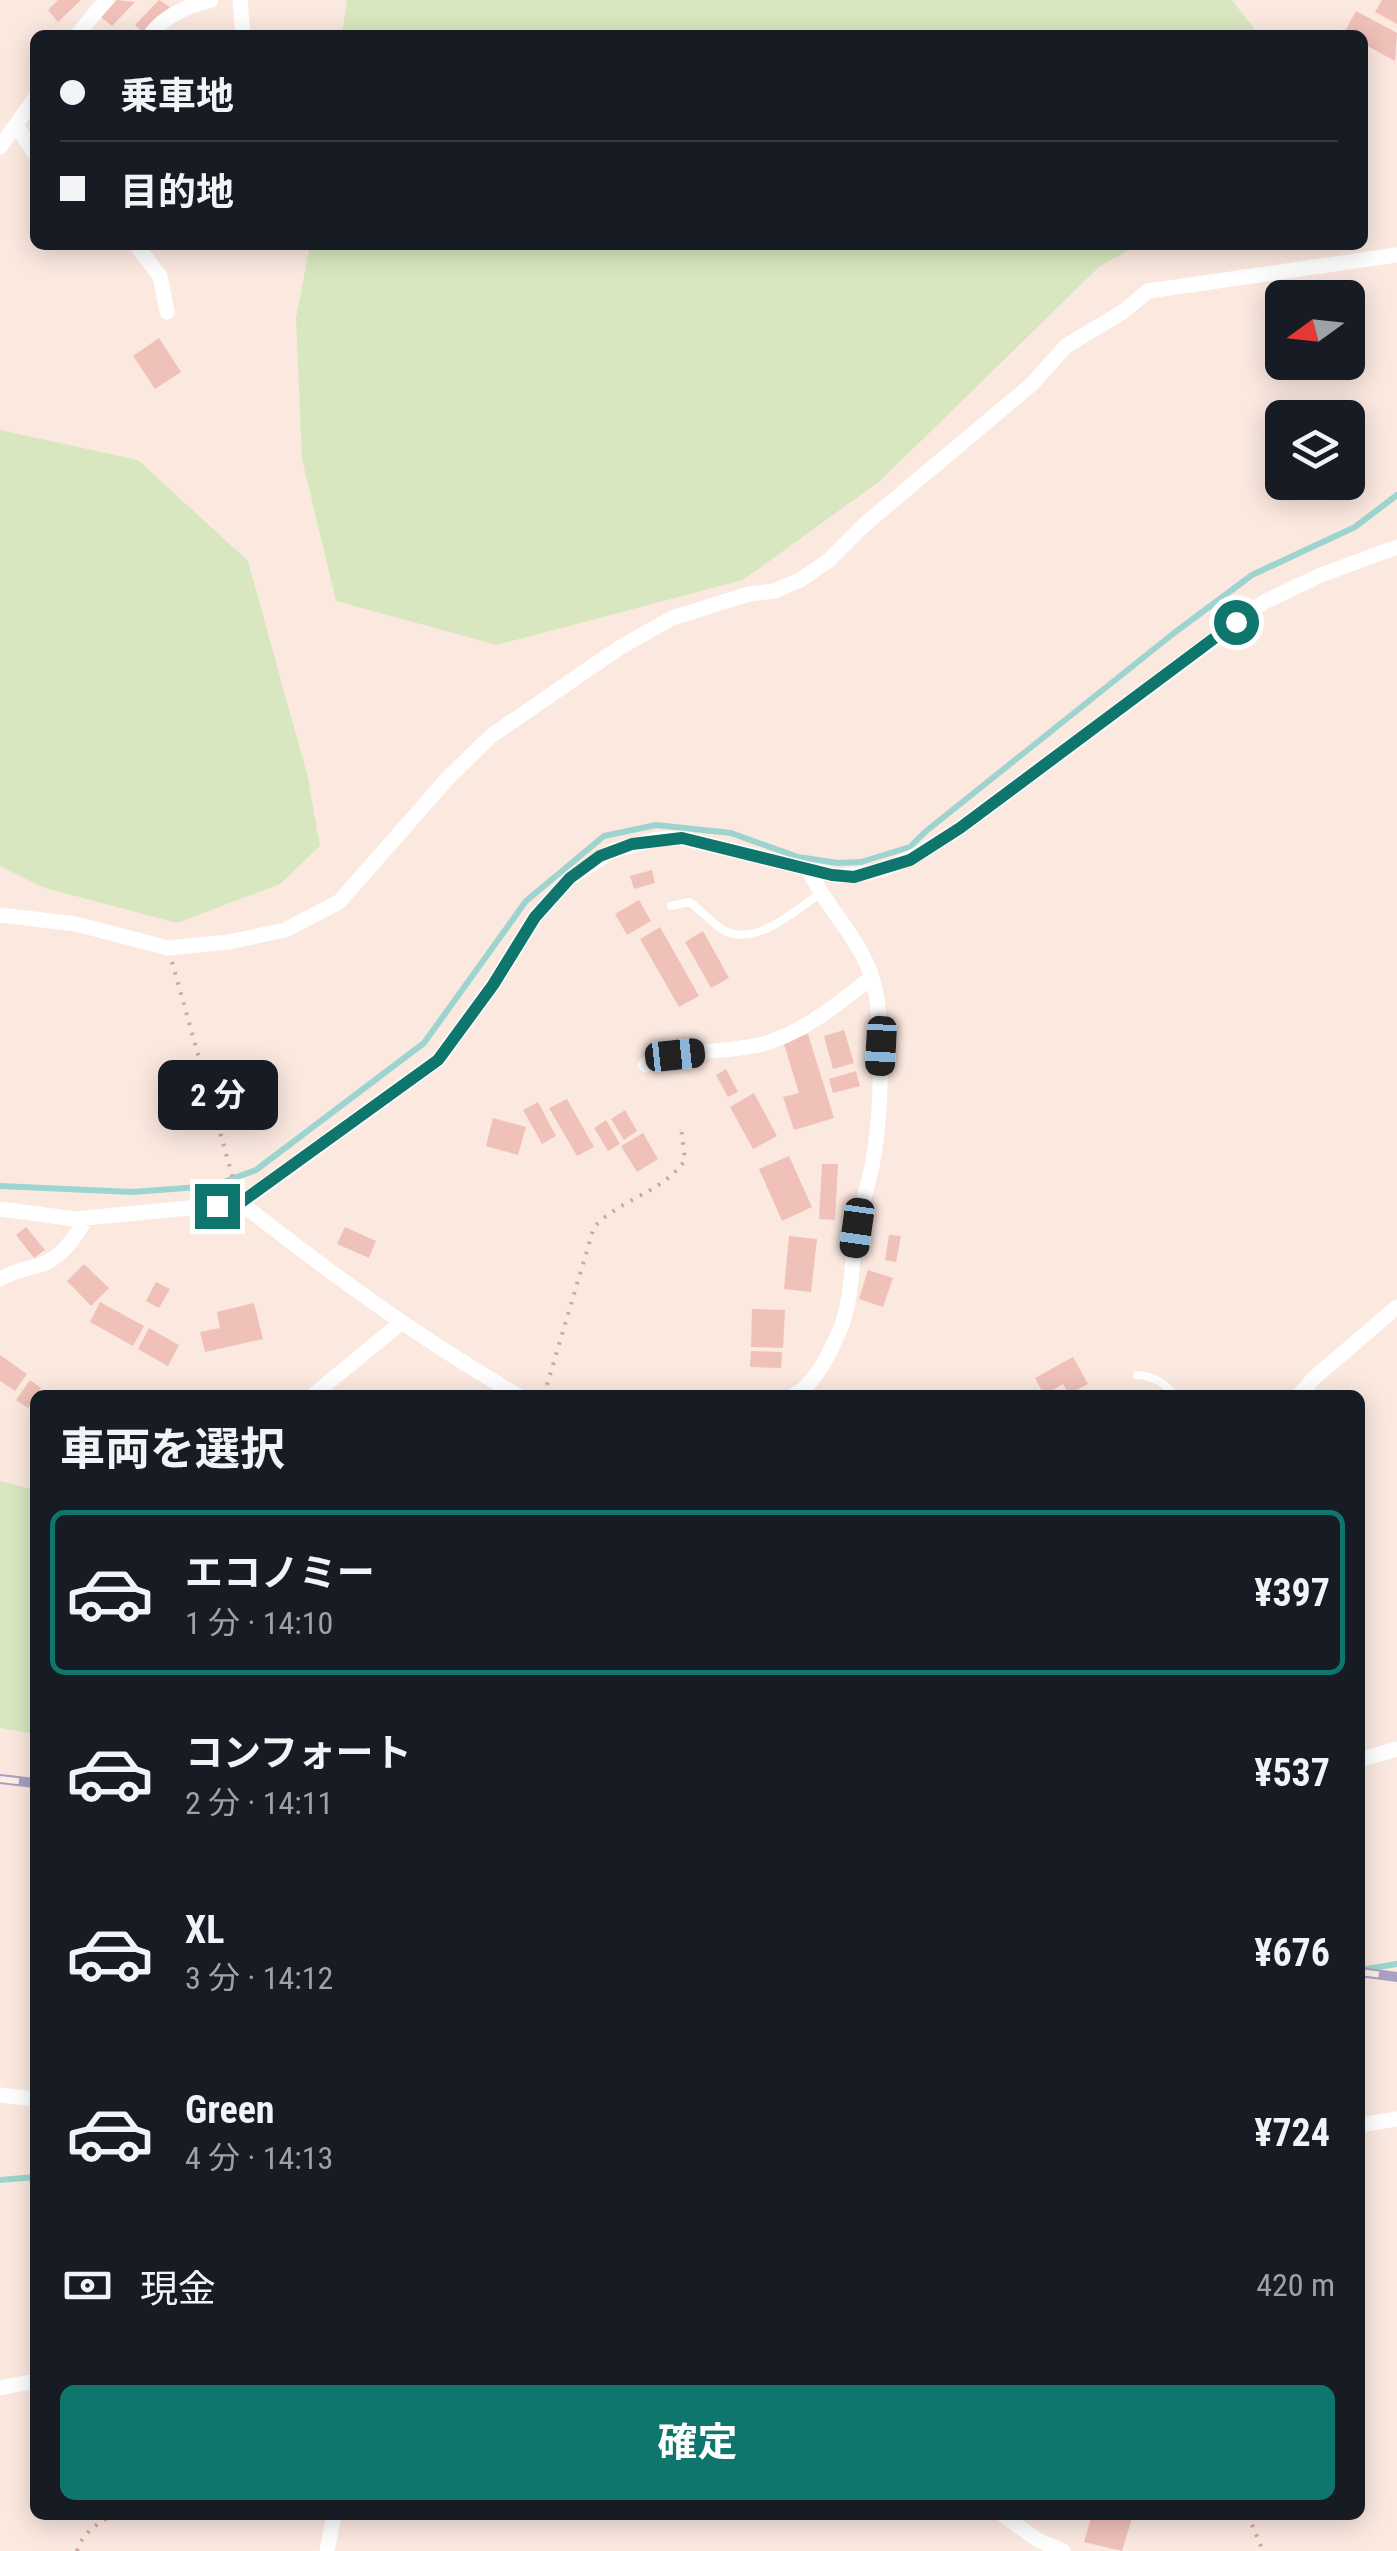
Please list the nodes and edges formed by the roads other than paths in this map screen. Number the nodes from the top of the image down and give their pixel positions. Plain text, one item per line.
1 (106, 0) edge
2 (211, 0) edge
3 (240, 0) edge
4 (81, 30) edge
5 (154, 30) edge
6 (242, 30) edge
7 (30, 105) edge
8 (16, 125) junction
9 (30, 146) edge
10 (0, 147) edge
11 (140, 250) edge
12 (1397, 254) edge
13 (166, 312) dead end
14 (1397, 546) edge
15 (810, 871) junction
16 (822, 893) junction
17 (672, 906) dead end
18 (0, 914) edge
19 (872, 977) junction
20 (645, 1066) dead end
21 (240, 1203) junction
22 (0, 1209) edge
23 (86, 1218) junction
24 (0, 1278) edge
25 (1397, 1307) edge
26 (401, 1324) junction
27 (1136, 1375) dead end
28 (319, 1390) edge
29 (509, 1390) edge
30 (803, 1390) edge
31 (1170, 1390) edge
32 (1303, 1390) edge
33 (1397, 1749) edge
34 (1365, 1759) edge
35 (0, 2095) edge
36 (30, 2098) edge
37 (1397, 2119) edge
38 (1365, 2124) edge
39 (30, 2382) edge
40 (0, 2388) edge
41 (333, 2520) edge
42 (1010, 2520) edge
43 (327, 2551) edge
44 (1063, 2551) edge

1 - 4 street
2 - 5 street
3 - 6 street
7 - 8 street
8 - 9 street
8 - 10 street
11 - 13 street
12 - 18 street
14 - 15 street
15 - 16 street
15 - 21 street
16 - 17 lane
16 - 19 street
19 - 20 street
19 - 30 street
21 - 23 street
21 - 26 street
22 - 23 street
23 - 24 street
25 - 32 street
26 - 28 street
26 - 29 street
27 - 31 lane
33 - 34 street
35 - 36 street
37 - 38 street
39 - 40 street
41 - 43 street
42 - 44 street

